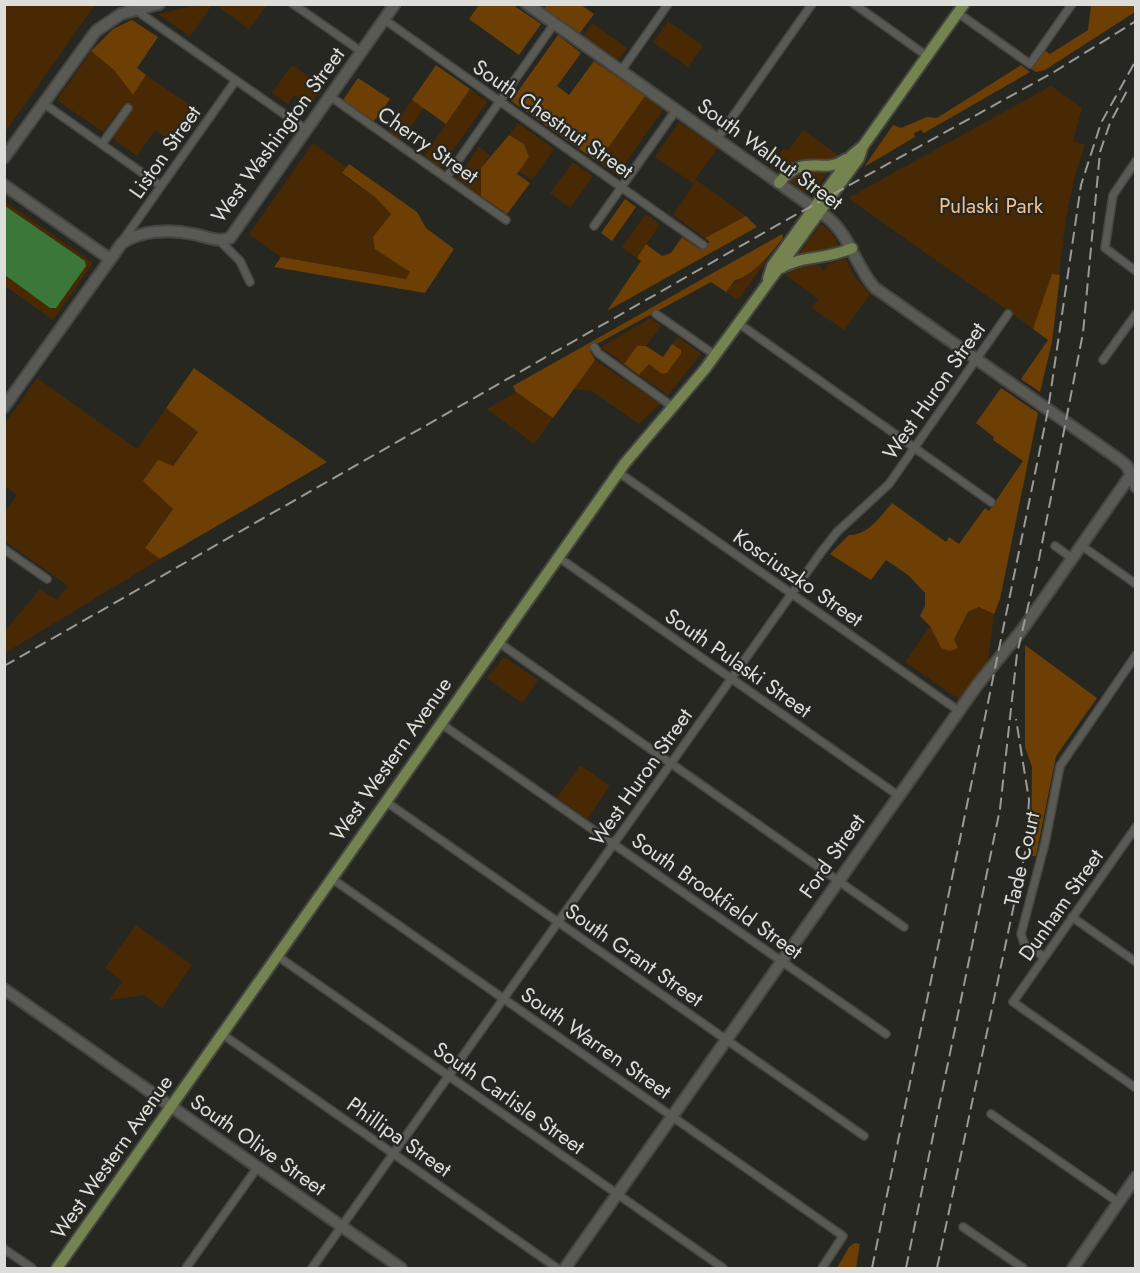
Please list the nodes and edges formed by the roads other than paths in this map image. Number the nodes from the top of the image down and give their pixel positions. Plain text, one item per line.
1 (159, 4) edge
2 (293, 4) edge
3 (395, 4) edge
4 (668, 4) edge
5 (812, 4) edge
6 (854, 4) edge
7 (1072, 4) edge
8 (532, 6) edge
9 (131, 7) edge
10 (961, 9) edge
11 (384, 20) junction
12 (554, 24) junction
13 (362, 52) junction
14 (927, 56) junction
15 (621, 71) junction
16 (236, 80) junction
17 (330, 97) junction
18 (499, 101) junction
19 (43, 103) junction
20 (128, 108) dead end
21 (676, 110) junction
22 (307, 130) junction
23 (717, 139) junction
24 (102, 144) junction
25 (863, 146) junction
26 (852, 155) junction
27 (4, 158) edge
28 (1136, 161) edge
29 (446, 178) junction
30 (779, 183) junction
31 (4, 185) edge
32 (161, 186) junction
33 (621, 187) junction
34 (817, 210) junction
35 (506, 220) dead end
36 (594, 226) dead end
37 (220, 241) junction
38 (122, 243) junction
39 (703, 245) dead end
40 (852, 248) junction
41 (110, 259) junction
42 (778, 270) junction
43 (1136, 271) edge
44 (768, 280) junction
45 (249, 282) dead end
46 (656, 314) dead end
47 (1008, 314) dead end
48 (1136, 314) edge
49 (738, 323) junction
50 (594, 347) dead end
51 (715, 355) junction
52 (976, 359) junction
53 (1103, 360) dead end
54 (4, 407) edge
55 (674, 407) junction
56 (914, 448) junction
57 (618, 472) junction
58 (1133, 472) edge
59 (1136, 487) edge
60 (991, 502) dead end
61 (1055, 546) dead end
62 (1082, 546) junction
63 (4, 549) edge
64 (558, 557) junction
65 (1073, 559) junction
66 (47, 579) dead end
67 (1136, 584) edge
68 (791, 594) junction
69 (498, 642) junction
70 (1136, 655) edge
71 (731, 678) junction
72 (959, 711) junction
73 (440, 723) junction
74 (671, 763) junction
75 (899, 796) junction
76 (385, 801) junction
77 (1134, 832) edge
78 (614, 844) junction
79 (331, 878) junction
80 (839, 880) junction
81 (1072, 917) junction
82 (559, 922) junction
83 (903, 927) dead end
84 (276, 955) junction
85 (1044, 957) junction
86 (782, 961) junction
87 (1136, 962) edge
88 (4, 989) edge
89 (504, 999) junction
90 (222, 1034) junction
91 (886, 1034) dead end
92 (727, 1039) junction
93 (449, 1076) junction
94 (1136, 1088) edge
95 (171, 1107) junction
96 (992, 1114) dead end
97 (673, 1117) junction
98 (864, 1136) dead end
99 (393, 1153) junction
100 (257, 1168) junction
101 (1136, 1177) edge
102 (618, 1194) junction
103 (1118, 1202) junction
104 (341, 1227) junction
105 (963, 1227) dead end
106 (4, 1249) edge
107 (32, 1269) edge
108 (57, 1269) edge
109 (186, 1269) edge
110 (312, 1269) edge
111 (401, 1269) edge
112 (557, 1269) edge
113 (565, 1269) edge
114 (723, 1269) edge
115 (822, 1269) edge
116 (1023, 1269) edge
117 (1073, 1269) edge

1 - 9 street
2 - 13 street
3 - 11 street, West Washington Street
4 - 15 street
5 - 23 street
6 - 14 street
7 - 10 street
8 - 12 street, South Walnut Street
9 - 16 street
9 - 19 street
10 - 14 main road, West Western Avenue
11 - 13 street, West Washington Street
11 - 18 street, South Chestnut Street
12 - 15 street, South Walnut Street
12 - 18 street
13 - 17 street, West Washington Street
14 - 25 main road, West Western Avenue
15 - 21 street, South Walnut Street
16 - 22 street
16 - 32 street, Liston Street
17 - 22 street, West Washington Street
17 - 29 street, Cherry Street
18 - 29 street
18 - 33 street, South Chestnut Street
19 - 24 street
19 - 27 street
20 - 24 street
21 - 23 street, South Walnut Street
21 - 33 street
22 - 37 street, West Washington Street
23 - 30 street, South Walnut Street
24 - 32 street
25 - 26 main road, West Western Avenue
25 - 34 main road, West Western Avenue
26 - 30 main road
26 - 34 main road, West Western Avenue
28 - 43 street
29 - 35 street, Cherry Street
30 - 34 street, South Walnut Street
31 - 41 street
32 - 38 street, Liston Street
33 - 36 street
33 - 39 street, South Chestnut Street
34 - 40 street, South Walnut Street
34 - 42 main road, West Western Avenue
34 - 44 main road, West Western Avenue
37 - 38 street, West Washington Street
37 - 45 street
38 - 41 street
40 - 42 main road
40 - 52 street, South Walnut Street
41 - 54 street
42 - 44 main road, West Western Avenue
44 - 49 main road, West Western Avenue
46 - 51 street
47 - 52 street, West Huron Street
48 - 53 street
49 - 51 main road, West Western Avenue
49 - 56 street
50 - 55 street
51 - 55 main road, West Western Avenue
52 - 56 street, West Huron Street
52 - 58 street, South Walnut Street
55 - 57 main road, West Western Avenue
56 - 60 street
56 - 68 street, West Huron Street
57 - 64 main road, West Western Avenue
57 - 68 street, Kosciuszko Street
58 - 59 street, South Walnut Street
58 - 62 street, Ford Street
61 - 65 street
62 - 65 street, Ford Street
62 - 67 street
63 - 66 street
64 - 69 main road, West Western Avenue
64 - 71 street, South Pulaski Street
65 - 72 street, Ford Street
68 - 71 street, West Huron Street
68 - 72 street, Kosciuszko Street
69 - 73 main road, West Western Avenue
69 - 74 street
70 - 85 street, Tade Court
71 - 74 street, West Huron Street
71 - 75 street, South Pulaski Street
72 - 75 street, Ford Street
73 - 76 main road, West Western Avenue
73 - 78 street, South Brookfield Street
74 - 78 street, West Huron Street
74 - 80 street
75 - 80 street, Ford Street
76 - 79 main road, West Western Avenue
76 - 82 street, South Grant Street
77 - 81 street, Dunham Street
78 - 82 street, West Huron Street
78 - 86 street, South Brookfield Street
79 - 84 main road, West Western Avenue
79 - 89 street, South Warren Street
80 - 83 street
80 - 86 street, Ford Street
81 - 85 street, Dunham Street
81 - 87 street
82 - 89 street, West Huron Street
82 - 92 street, South Grant Street
84 - 90 main road, West Western Avenue
84 - 93 street, South Carlisle Street
85 - 94 street, Dunham Street
86 - 91 street, South Brookfield Street
86 - 92 street, Ford Street
88 - 95 street, South Olive Street
89 - 93 street, West Huron Street
89 - 97 street, South Warren Street
90 - 95 main road, West Western Avenue
90 - 99 street, Phillipa Street
92 - 97 street, Ford Street
92 - 98 street, South Grant Street
93 - 99 street, West Huron Street
93 - 102 street, South Carlisle Street
95 - 100 street, South Olive Street
95 - 108 main road, West Western Avenue
96 - 103 street
97 - 102 street, Ford Street
97 - 115 street, South Warren Street
99 - 104 street, West Huron Street
99 - 112 street, Phillipa Street
100 - 104 street, South Olive Street
100 - 109 street
101 - 103 street
102 - 113 street, Ford Street
102 - 114 street, South Carlisle Street
103 - 117 street
104 - 110 street, West Huron Street
104 - 111 street, South Olive Street
105 - 116 street
106 - 107 street

